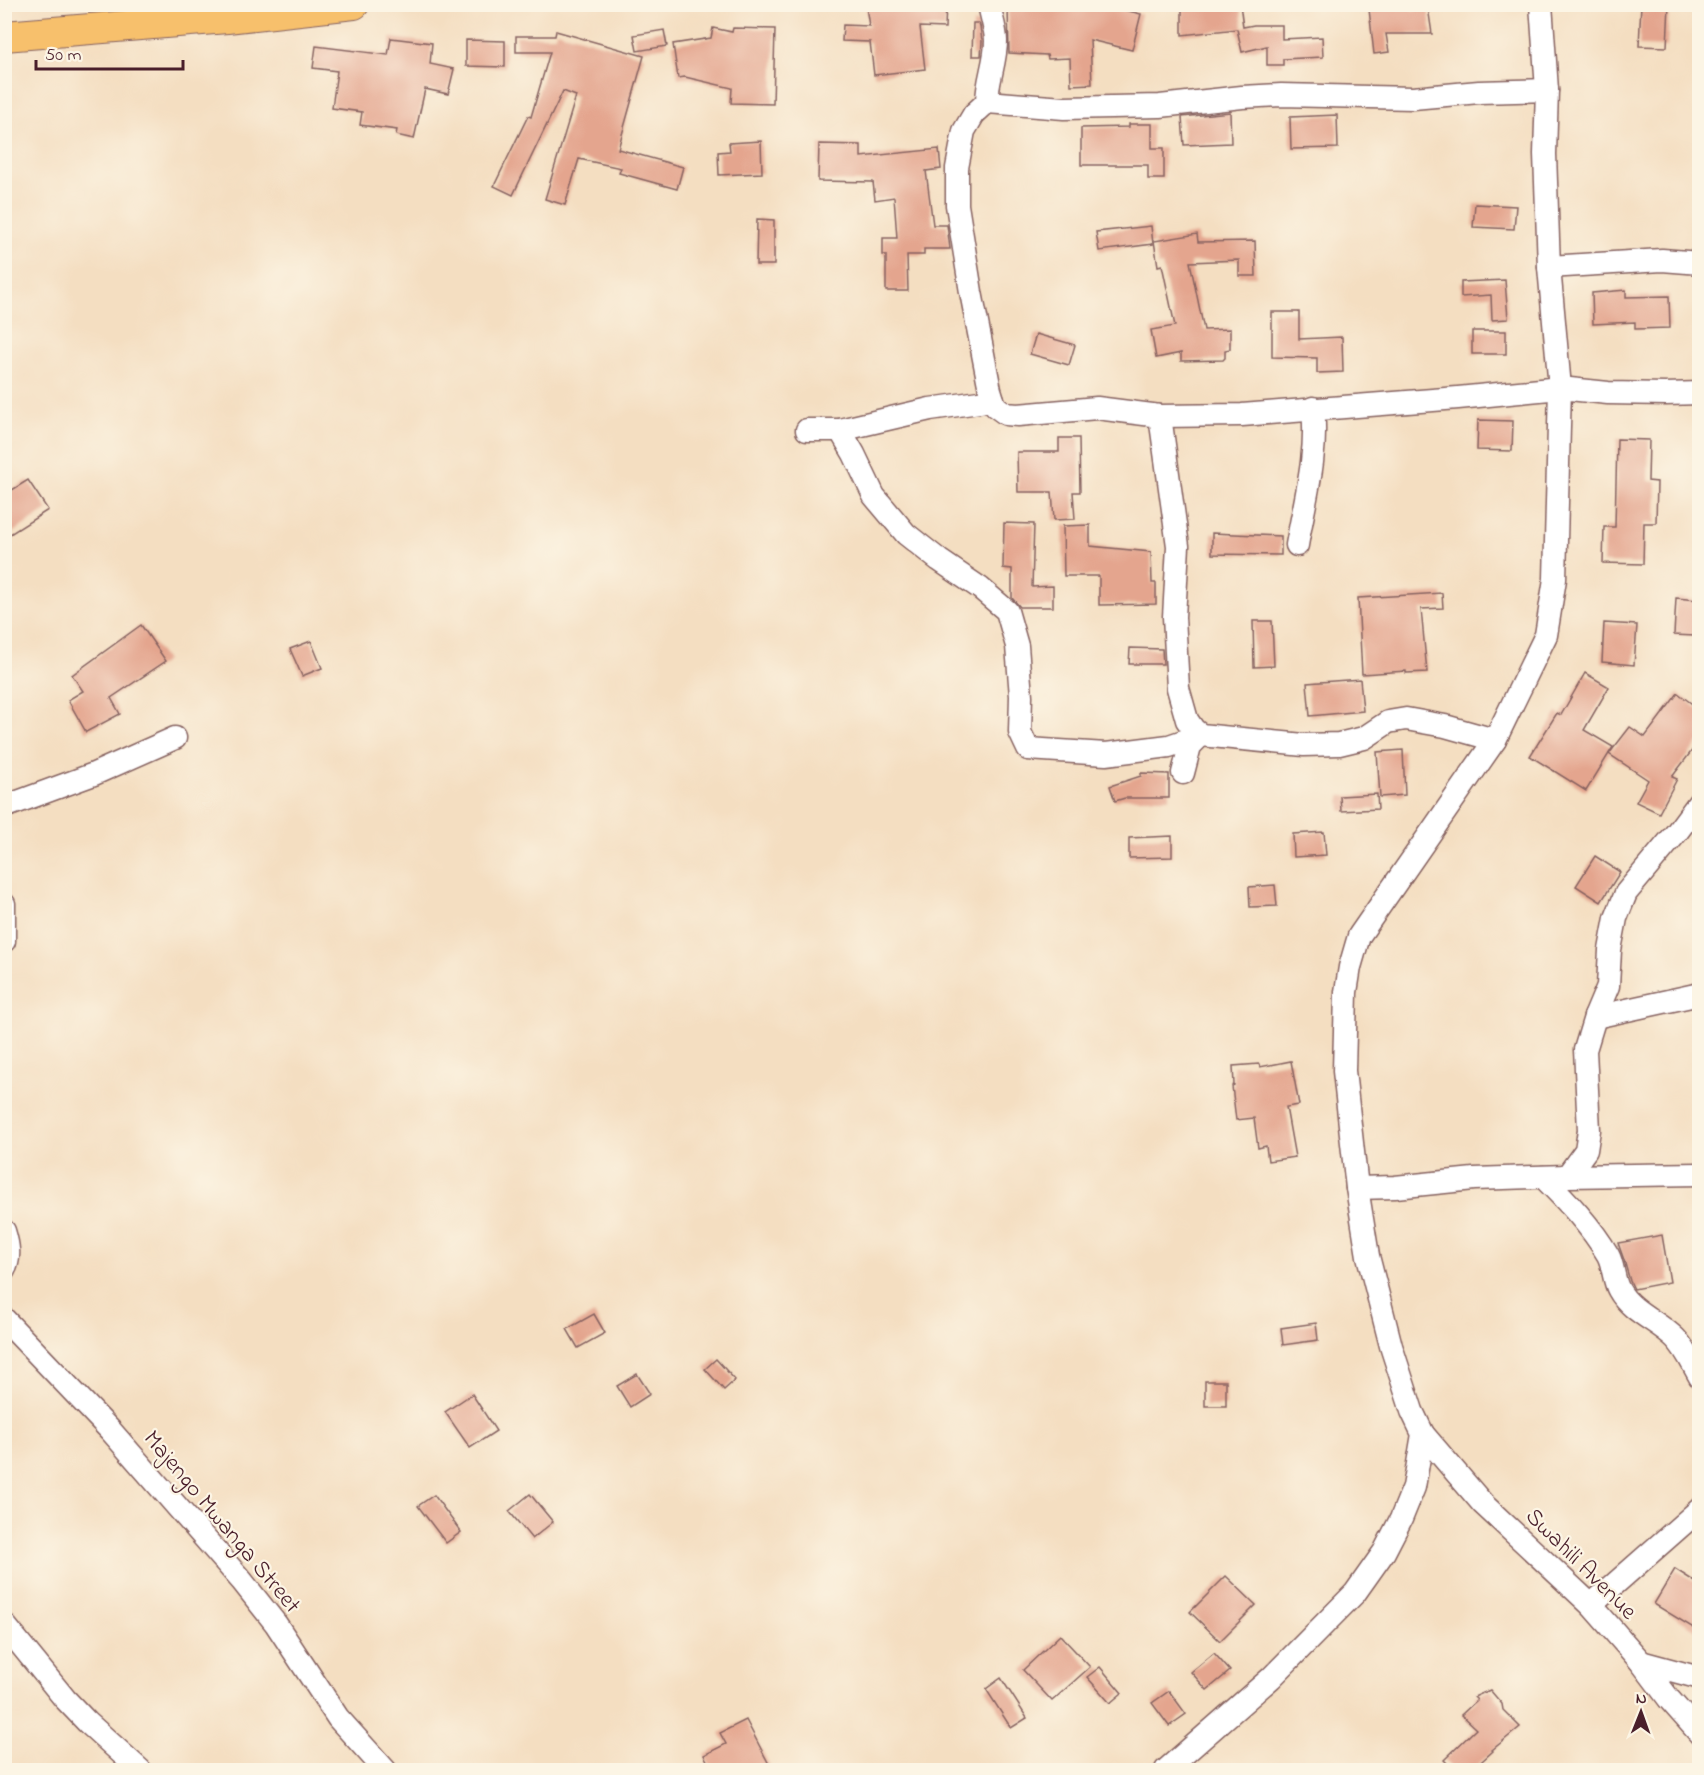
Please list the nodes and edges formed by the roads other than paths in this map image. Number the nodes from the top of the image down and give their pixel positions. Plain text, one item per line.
1 (354, 4) edge
2 (988, 4) edge
3 (1541, 4) edge
4 (4, 36) edge
5 (1547, 90) junction
6 (987, 102) junction
7 (1700, 263) edge
8 (1549, 267) junction
9 (1560, 388) junction
10 (1700, 393) edge
11 (993, 400) junction
12 (1313, 408) junction
13 (1160, 416) junction
14 (807, 430) dead end
15 (840, 430) junction
16 (1298, 545) dead end
17 (1201, 735) junction
18 (175, 738) dead end
19 (1495, 740) junction
20 (1183, 773) dead end
21 (1700, 801) edge
22 (4, 807) edge
23 (4, 904) edge
24 (4, 941) edge
25 (1700, 994) edge
26 (1595, 1017) junction
27 (1700, 1174) edge
28 (1567, 1176) junction
29 (1544, 1177) junction
30 (1357, 1188) junction
31 (4, 1231) edge
32 (4, 1270) edge
33 (4, 1319) edge
34 (1700, 1377) edge
35 (1423, 1434) junction
36 (1700, 1509) edge
37 (1590, 1605) junction
38 (4, 1624) edge
39 (1641, 1662) junction
40 (1700, 1678) edge
41 (1700, 1734) edge
42 (140, 1770) edge
43 (385, 1770) edge
44 (1166, 1770) edge

1 - 4 main road
2 - 6 street
3 - 5 street, Swahili Avenue
5 - 6 street
5 - 8 street, Swahili Avenue
6 - 11 street
7 - 8 street
8 - 9 street, Swahili Avenue
9 - 10 street
9 - 12 street
9 - 19 street, Swahili Avenue
11 - 13 street
11 - 15 street
12 - 13 street
12 - 16 street
13 - 17 street
14 - 15 street
15 - 17 street
17 - 19 street
17 - 20 street
18 - 22 street
19 - 30 street, Swahili Avenue
21 - 26 street
23 - 24 street
25 - 26 street
26 - 28 street
27 - 28 street
28 - 29 street
29 - 30 street
29 - 34 street
30 - 35 street, Swahili Avenue
31 - 32 street
33 - 43 street, Majengo Mwanga Street
35 - 37 street, Swahili Avenue
35 - 44 street
36 - 37 street
37 - 39 street, Swahili Avenue
38 - 42 street
39 - 40 street
39 - 41 street, Swahili Avenue

